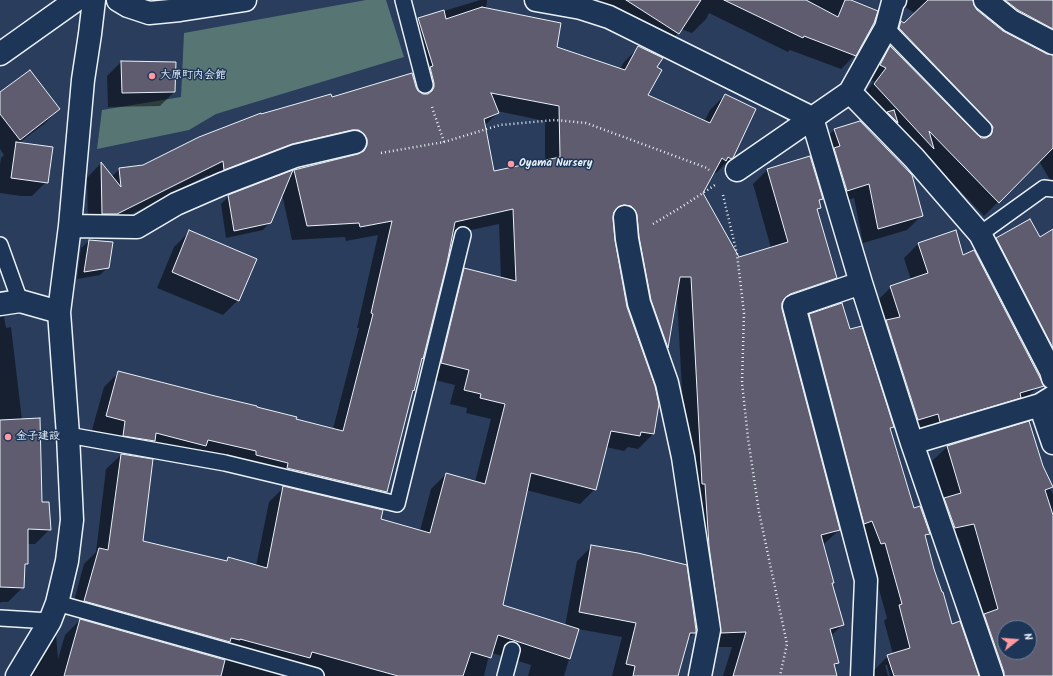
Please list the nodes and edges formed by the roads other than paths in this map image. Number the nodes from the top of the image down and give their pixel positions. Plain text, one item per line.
1 (76, 0) edge
2 (94, 0) edge
3 (118, 0) edge
4 (245, 0) edge
5 (403, 0) edge
6 (536, 0) edge
7 (985, 0) edge
8 (893, 1) edge
9 (886, 28) junction
10 (1053, 43) edge
11 (0, 54) edge
12 (425, 85) road end
13 (850, 92) junction
14 (812, 118) junction
15 (984, 129) dead end
16 (355, 142) dead end
17 (737, 170) road end
18 (1053, 189) edge
19 (625, 217) dead end
20 (70, 226) junction
21 (980, 234) junction
22 (464, 235) dead end
23 (0, 245) edge
24 (861, 283) junction
25 (10, 302) edge
26 (59, 312) junction
27 (1053, 378) edge
28 (1047, 401) edge
29 (68, 435) junction
30 (912, 442) junction
31 (1053, 443) edge
32 (54, 612) junction
33 (0, 618) edge
34 (512, 650) dead end
35 (17, 676) edge
36 (316, 676) edge
37 (505, 676) edge
38 (700, 676) edge
39 (862, 676) edge
40 (992, 676) edge

1 - 11 street
2 - 20 street
3 - 4 street
5 - 12 lane
6 - 14 street
7 - 10 street
8 - 9 street
9 - 13 street
9 - 15 lane
13 - 14 street
13 - 21 street
14 - 17 street
14 - 24 street
16 - 20 street
18 - 21 lane
19 - 38 street
20 - 26 street
21 - 27 street
22 - 29 lane
23 - 25 lane
24 - 30 street
24 - 39 street
25 - 26 street
26 - 29 street
28 - 30 street
28 - 31 street
29 - 32 street
30 - 40 street
32 - 33 lane
32 - 35 street
32 - 36 lane
34 - 37 lane

